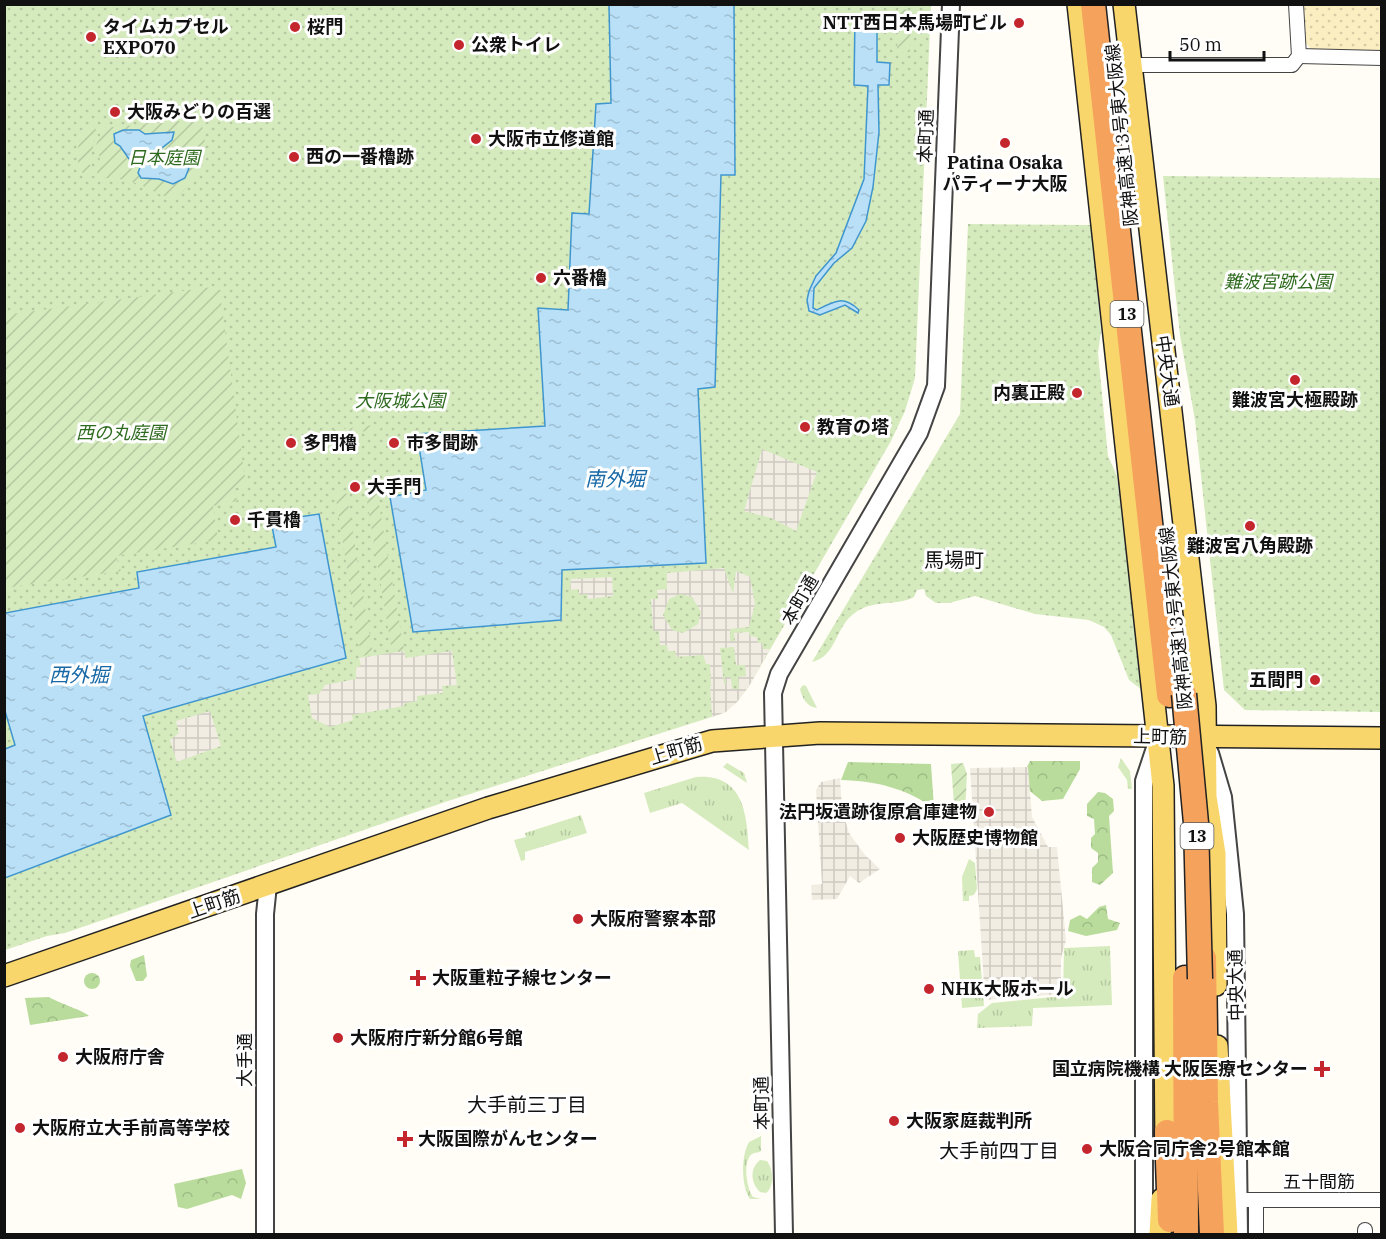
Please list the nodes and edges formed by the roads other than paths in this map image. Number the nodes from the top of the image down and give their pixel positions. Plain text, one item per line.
1 (951, 4) edge
2 (1078, 4) edge
3 (1092, 4) edge
4 (1108, 4) edge
5 (1124, 4) edge
6 (1296, 4) edge
7 (1299, 56) junction
8 (1382, 58) edge
9 (1131, 66) junction
10 (1169, 623) junction
11 (773, 735) junction
12 (1159, 737) junction
13 (1205, 738) junction
14 (1382, 738) edge
15 (1206, 797) joint
16 (268, 885) junction
17 (1209, 914) junction
18 (4, 976) edge
19 (1167, 1132) junction
20 (1247, 1200) junction
21 (1382, 1200) edge
22 (265, 1234) edge
23 (784, 1234) edge
24 (1144, 1234) edge
25 (1160, 1234) edge
26 (1171, 1234) edge
27 (1186, 1234) edge
28 (1202, 1234) edge
29 (1212, 1234) edge
30 (1227, 1234) edge
31 (1239, 1234) edge
32 (1256, 1234) edge

1 - 11 street, 本町通
2 - 12 main road
3 - 10 highway, 阪神高速13号東大阪線 / 13
4 - 10 highway, 阪神高速13号東大阪線 / 13
5 - 9 main road, 中央大通
6 - 7 street
7 - 8 street
7 - 9 street
9 - 13 main road, 中央大通
10 - 27 highway, 阪神高速13号東大阪線 / 13
10 - 28 highway, 阪神高速13号東大阪線 / 13, bridge
11 - 12 main road, 上町筋
11 - 16 main road, 上町筋
11 - 23 street, 本町通
12 - 13 main road, 上町筋
12 - 19 main road
12 - 24 street
13 - 14 main road, 上町筋
13 - 15 main road, 中央大通
13 - 20 street, 中央大通
15 - 17 highway
16 - 18 main road, 上町筋
16 - 22 street, 大手通
17 - 29 highway, bridge
17 - 30 main road, 中央大通
19 - 25 main road
19 - 26 highway
20 - 21 street, 五十間筋
20 - 31 street, 中央大通
20 - 32 street

